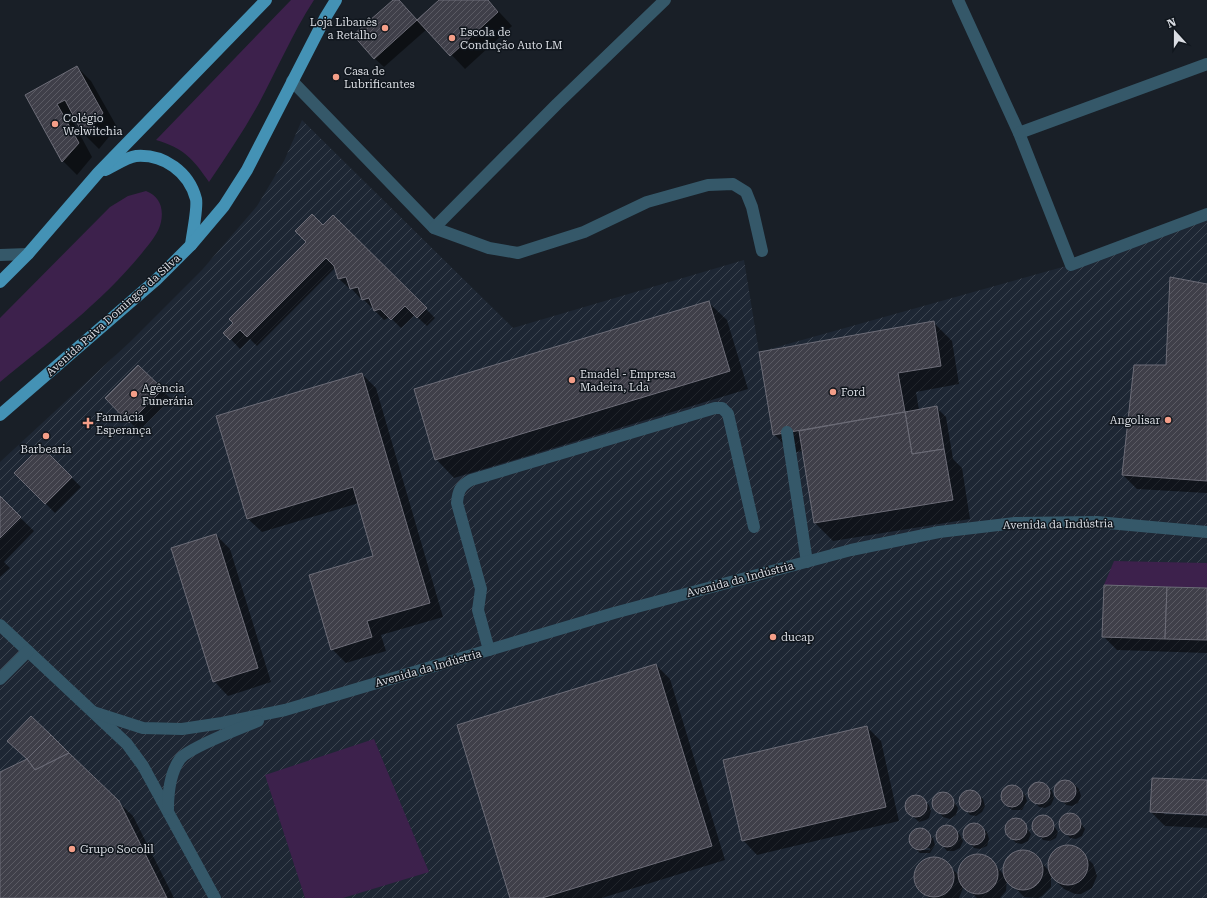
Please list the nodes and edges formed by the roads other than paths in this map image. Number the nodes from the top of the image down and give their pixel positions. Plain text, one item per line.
1 (266, 0) edge
2 (336, 0) edge
3 (665, 0) edge
4 (958, 0) edge
5 (1207, 64) edge
6 (292, 81) junction
7 (1019, 133) junction
8 (98, 173) junction
9 (1207, 214) edge
10 (434, 228) junction
11 (191, 245) junction
12 (762, 251) dead end
13 (28, 254) junction
14 (0, 255) edge
15 (0, 282) edge
16 (0, 415) edge
17 (787, 432) dead end
18 (754, 527) dead end
19 (1207, 532) edge
20 (807, 562) junction
21 (0, 625) edge
22 (489, 650) junction
23 (28, 651) junction
24 (0, 679) edge
25 (285, 710) junction
26 (93, 712) junction
27 (169, 813) junction
28 (215, 898) edge

1 - 8 main road
2 - 6 main road, Avenida Paiva Domingos da Silva
3 - 10 street
4 - 7 street
5 - 7 street
6 - 10 street
6 - 11 main road, Avenida Paiva Domingos da Silva
7 - 9 street
8 - 11 main road
8 - 13 main road
10 - 12 street
11 - 16 main road, Avenida Paiva Domingos da Silva
13 - 14 street
13 - 15 main road
17 - 20 street
18 - 22 street
19 - 20 street, Avenida da Indústria
20 - 22 street, Avenida da Indústria
21 - 23 street
22 - 25 street, Avenida da Indústria
23 - 24 street
23 - 26 street
25 - 26 street, Avenida da Indústria
25 - 27 street, Avenida da Indústria
26 - 27 street
27 - 28 street

